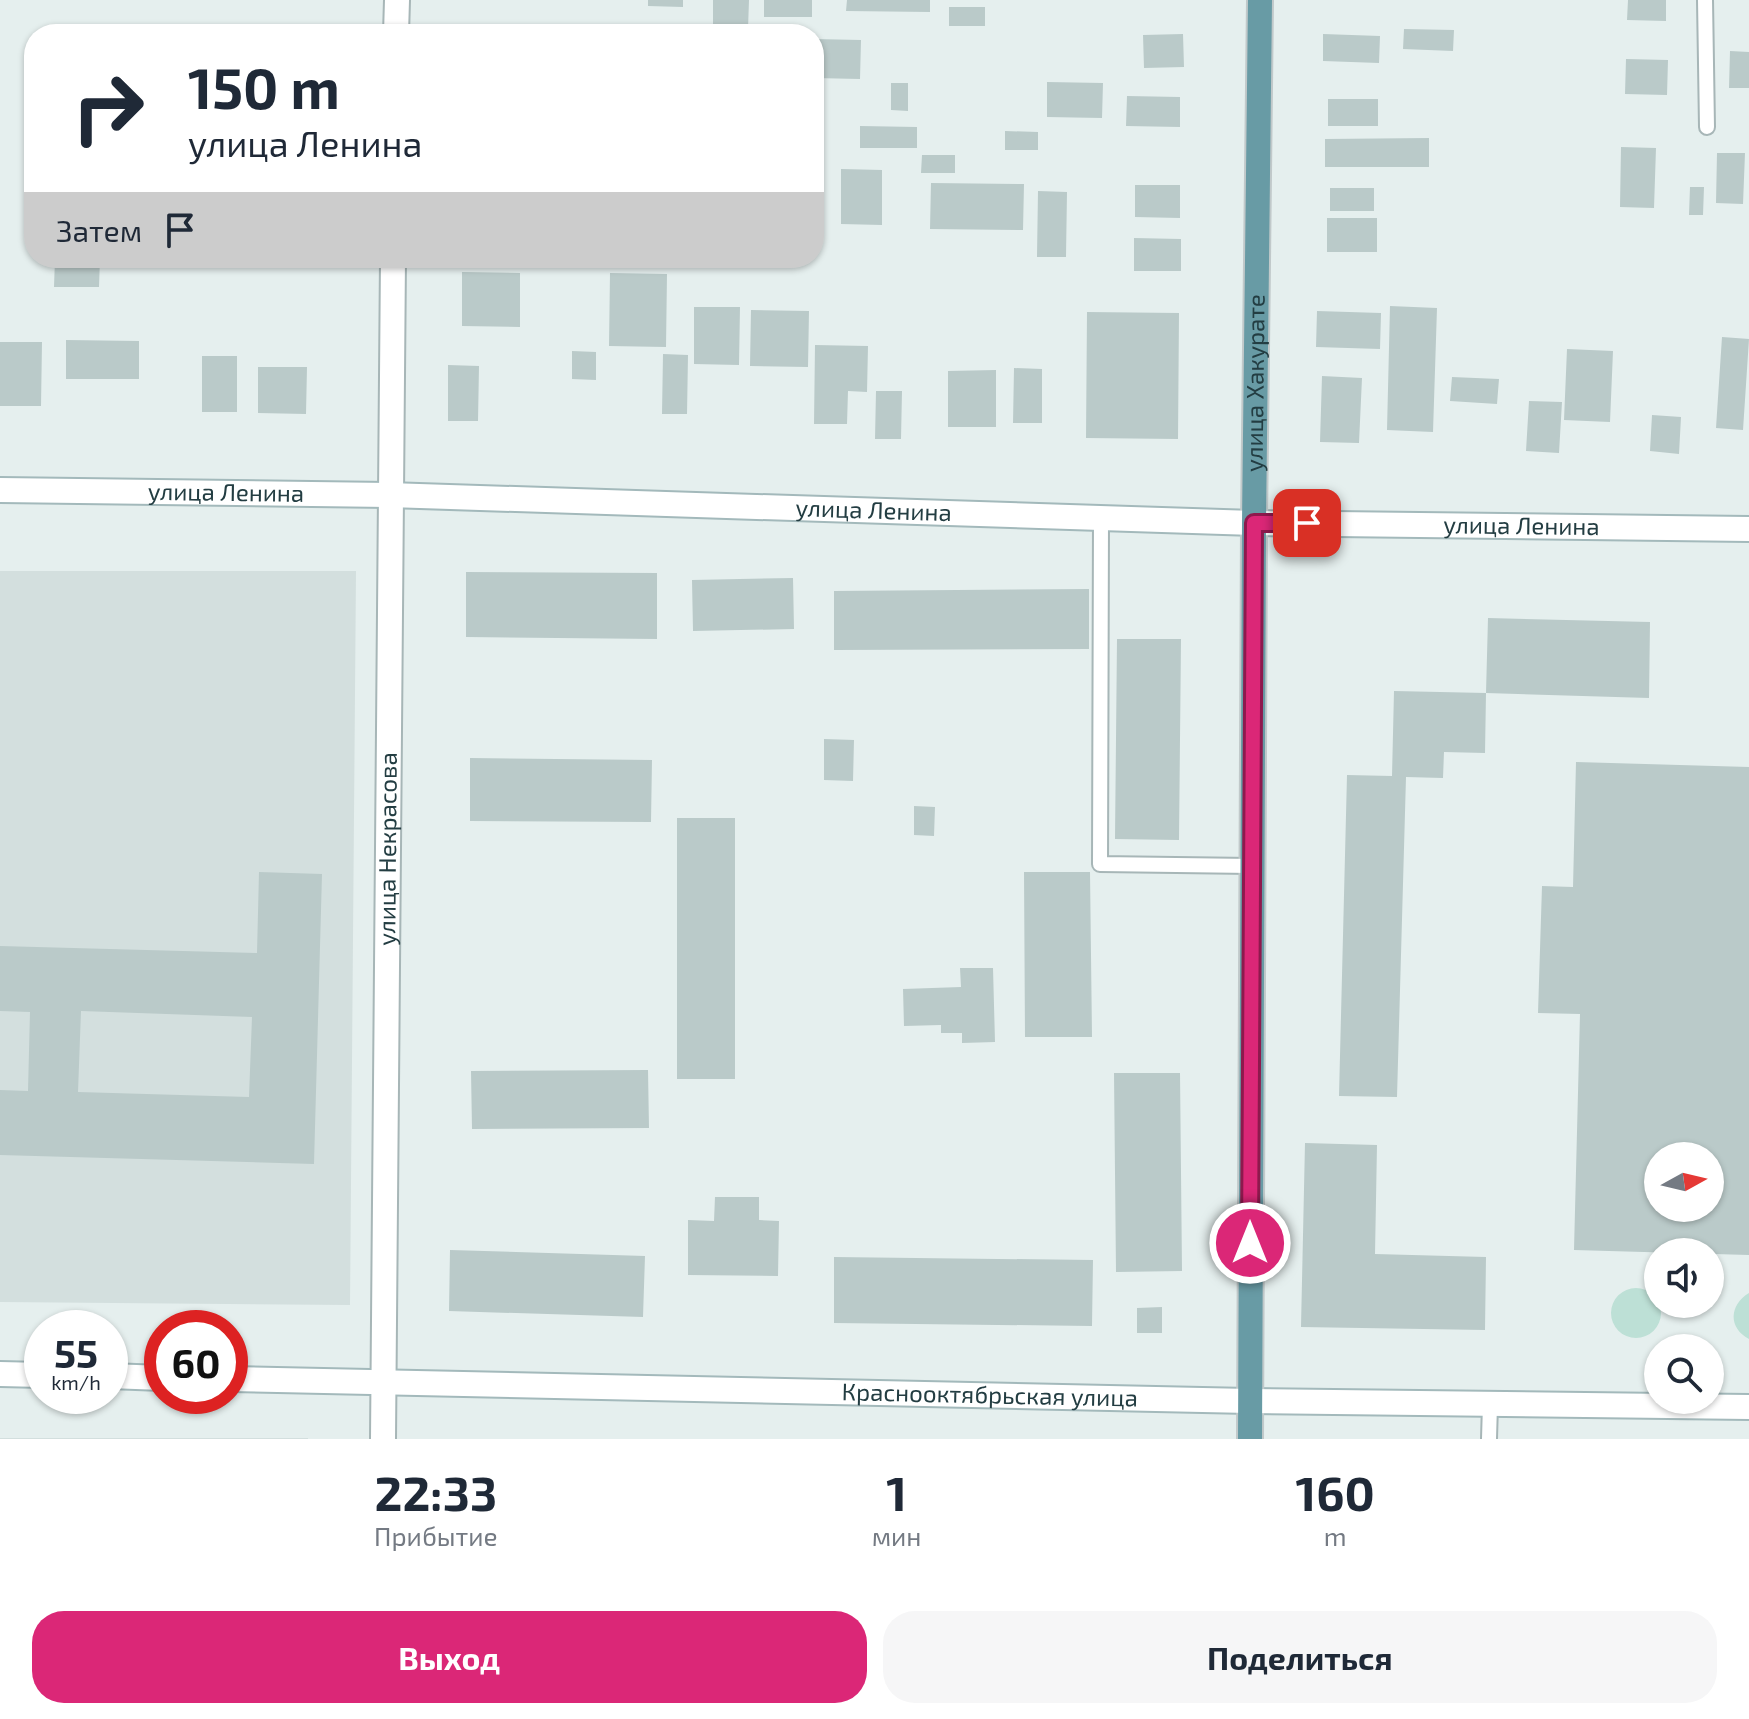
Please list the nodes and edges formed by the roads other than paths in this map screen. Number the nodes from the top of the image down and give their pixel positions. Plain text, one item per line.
1 (397, 0) edge
2 (1260, 0) edge
3 (1705, 0) edge
4 (396, 24) edge
5 (1707, 127) dead end
6 (393, 268) edge
7 (0, 490) edge
8 (389, 495) junction
9 (1101, 518) junction
10 (1254, 523) junction
11 (1749, 529) edge
12 (1252, 866) junction
13 (0, 1374) edge
14 (24, 1375) edge
15 (248, 1379) edge
16 (383, 1382) junction
17 (1249, 1401) junction
18 (1490, 1404) junction
19 (1749, 1407) edge
20 (383, 1439) edge
21 (1250, 1439) edge
22 (1489, 1439) edge

1 - 4 street
2 - 10 main road, улица Хакурате
3 - 5 lane
6 - 8 street, улица Некрасова
7 - 8 street, улица Ленина
8 - 9 street, улица Ленина
8 - 16 street, улица Некрасова
9 - 10 street, улица Ленина
9 - 12 lane
10 - 11 street, улица Ленина
10 - 12 main road, улица Хакурате
12 - 17 main road, улица Хакурате
13 - 14 street
15 - 16 street, Краснооктябрьская улица
16 - 17 street, Краснооктябрьская улица
16 - 20 street, улица Некрасова
17 - 18 street, Краснооктябрьская улица
17 - 21 main road, улица Хакурате
18 - 19 street, Краснооктябрьская улица
18 - 22 lane

